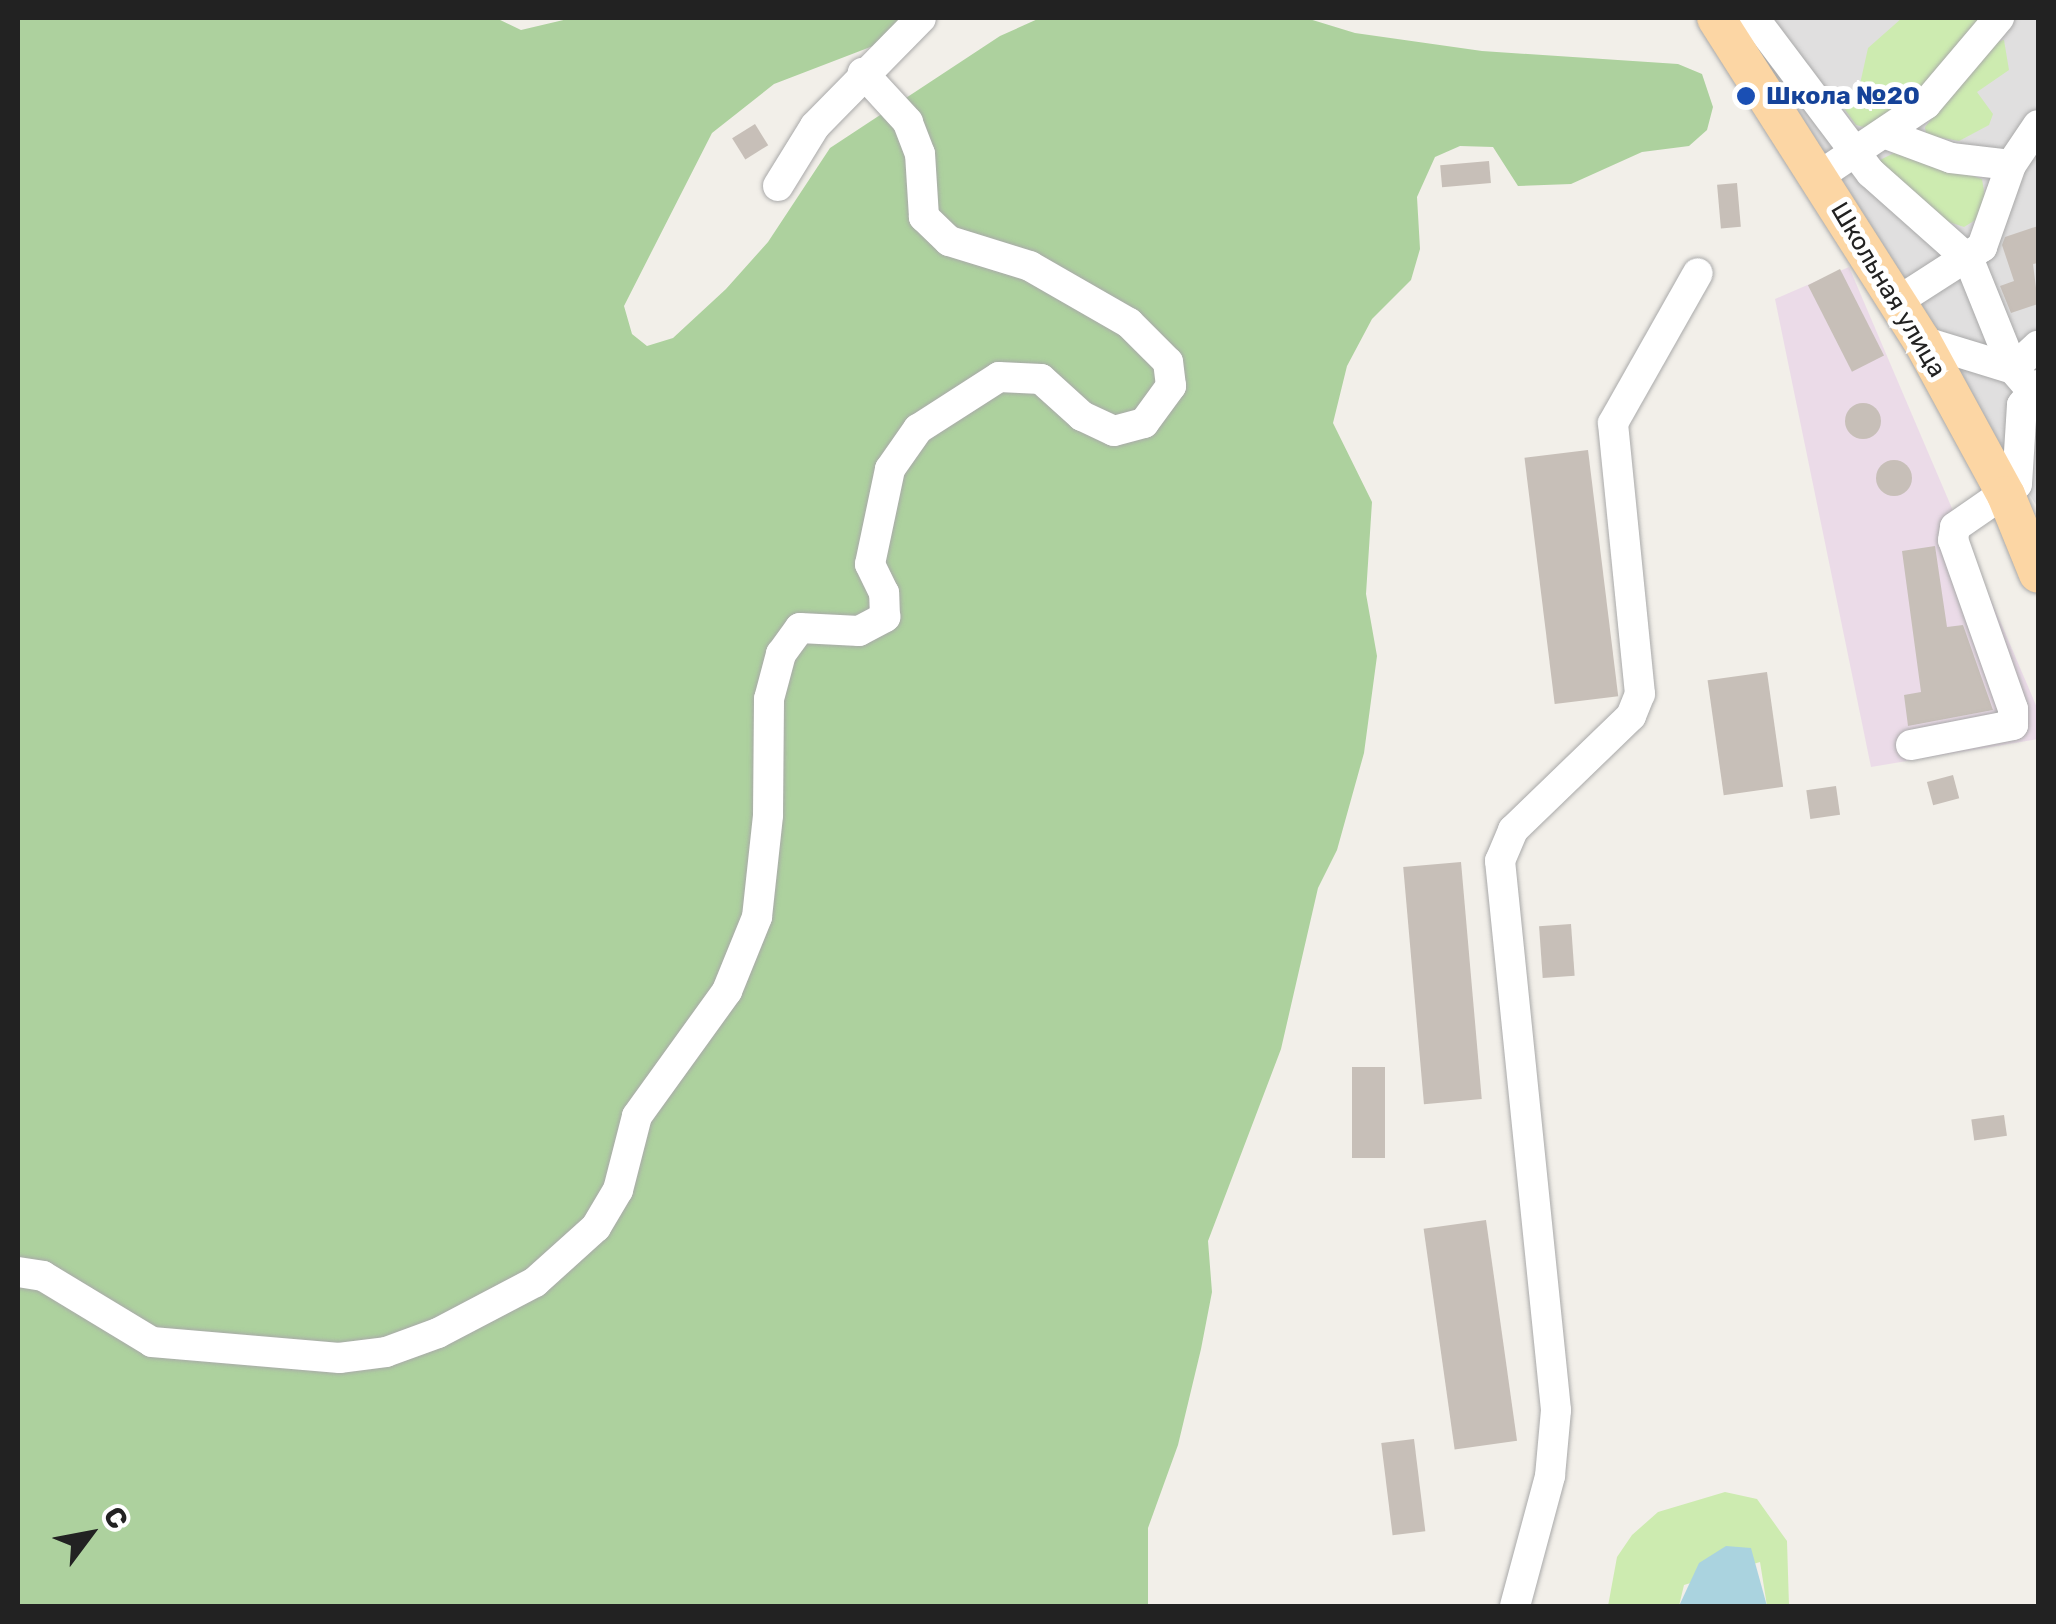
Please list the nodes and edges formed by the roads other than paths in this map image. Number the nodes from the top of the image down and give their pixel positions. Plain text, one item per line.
1 (921, 18) edge
2 (1716, 18) edge
3 (1754, 18) edge
4 (1998, 18) edge
5 (864, 74) junction
6 (2038, 125) edge
7 (1886, 134) junction
8 (1856, 152) junction
9 (2011, 165) junction
10 (1819, 176) junction
11 (778, 186) dead end
12 (1969, 260) junction
13 (1698, 273) dead end
14 (1898, 301) junction
15 (1922, 341) junction
16 (2038, 346) edge
17 (2028, 381) edge
18 (2006, 494) junction
19 (2038, 574) edge
20 (1911, 745) dead end
21 (18, 1272) edge
22 (1515, 1606) edge

1 - 5 lane
2 - 10 main road, Школьная улица
3 - 8 lane
4 - 7 lane
5 - 11 lane
5 - 21 lane
6 - 9 lane
7 - 8 lane
7 - 9 lane
8 - 10 lane
8 - 12 lane
9 - 12 lane
10 - 14 main road, Школьная улица
12 - 14 lane
12 - 17 lane
13 - 22 lane
14 - 15 main road, Школьная улица
15 - 17 lane
15 - 18 main road, Школьная улица
16 - 17 lane
17 - 18 lane
18 - 19 main road, Школьная улица
18 - 20 lane

